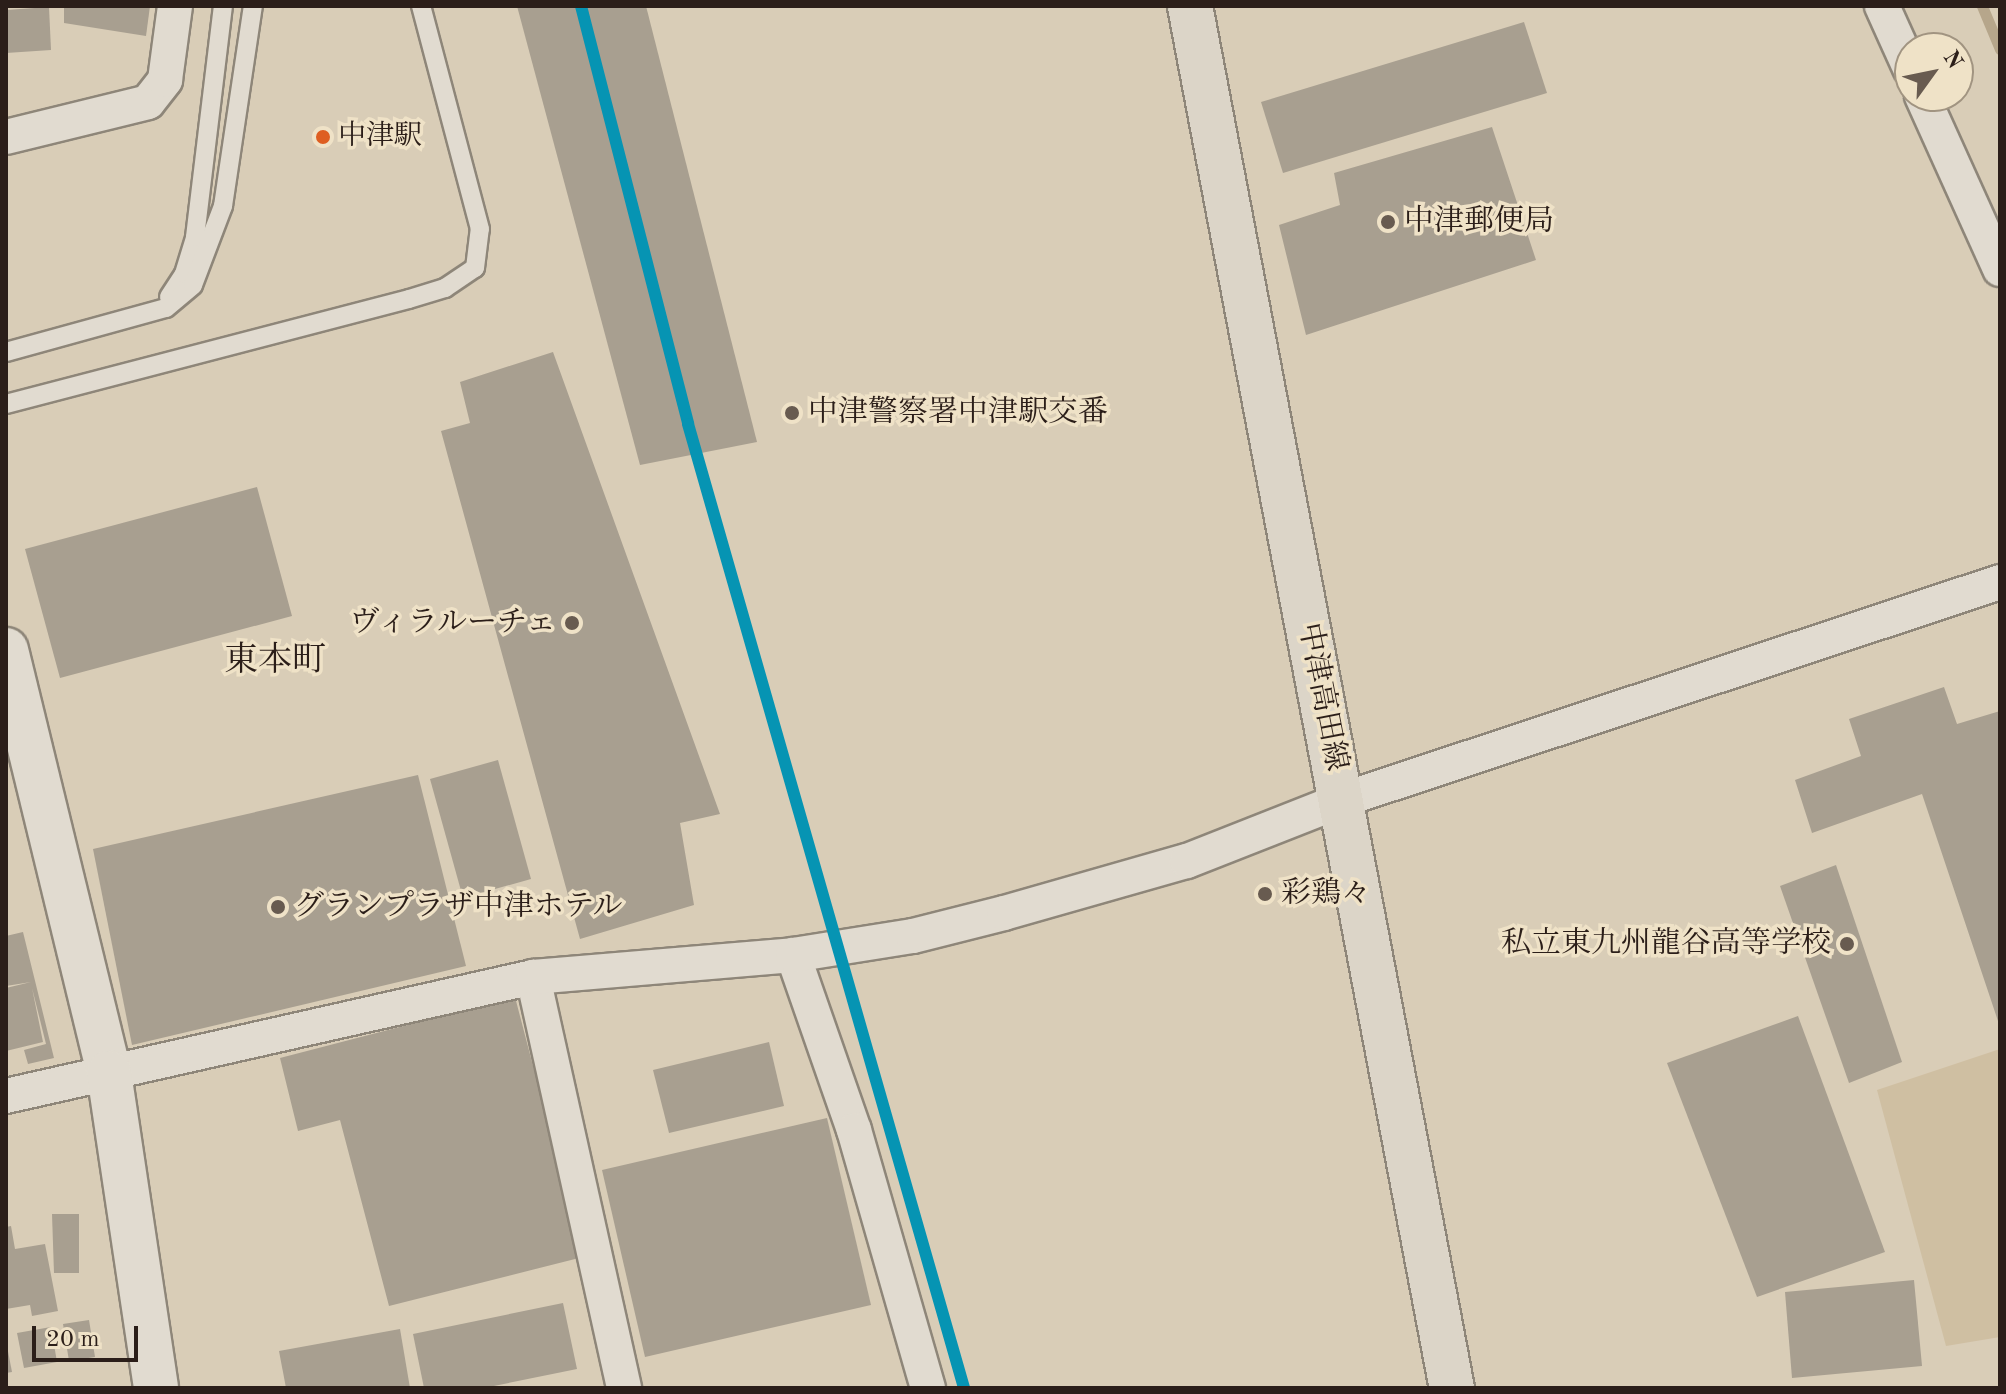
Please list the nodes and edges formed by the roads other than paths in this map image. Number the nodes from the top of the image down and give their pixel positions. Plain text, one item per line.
1 (175, 6) edge
2 (223, 6) edge
3 (253, 6) edge
4 (421, 6) edge
5 (1190, 6) edge
6 (1882, 6) edge
7 (1894, 33) edge
8 (1929, 112) edge
9 (6, 137) edge
10 (2000, 269) edge
11 (152, 312) junction
12 (6, 352) edge
13 (6, 404) edge
14 (2000, 582) edge
15 (6, 650) edge
16 (1342, 800) junction
17 (793, 955) junction
18 (533, 977) junction
19 (109, 1073) junction
20 (6, 1096) edge
21 (156, 1388) edge
22 (624, 1388) edge
23 (928, 1388) edge
24 (1452, 1388) edge

1 - 9 street
2 - 11 lane
3 - 11 lane
4 - 13 lane
5 - 16 main road, 中津高田線
6 - 7 street
8 - 10 street
11 - 12 lane
14 - 16 street
15 - 19 street
16 - 17 street
16 - 24 main road, 中津高田線
17 - 18 street
17 - 23 street
18 - 19 street
18 - 22 street
19 - 20 street
19 - 21 street

